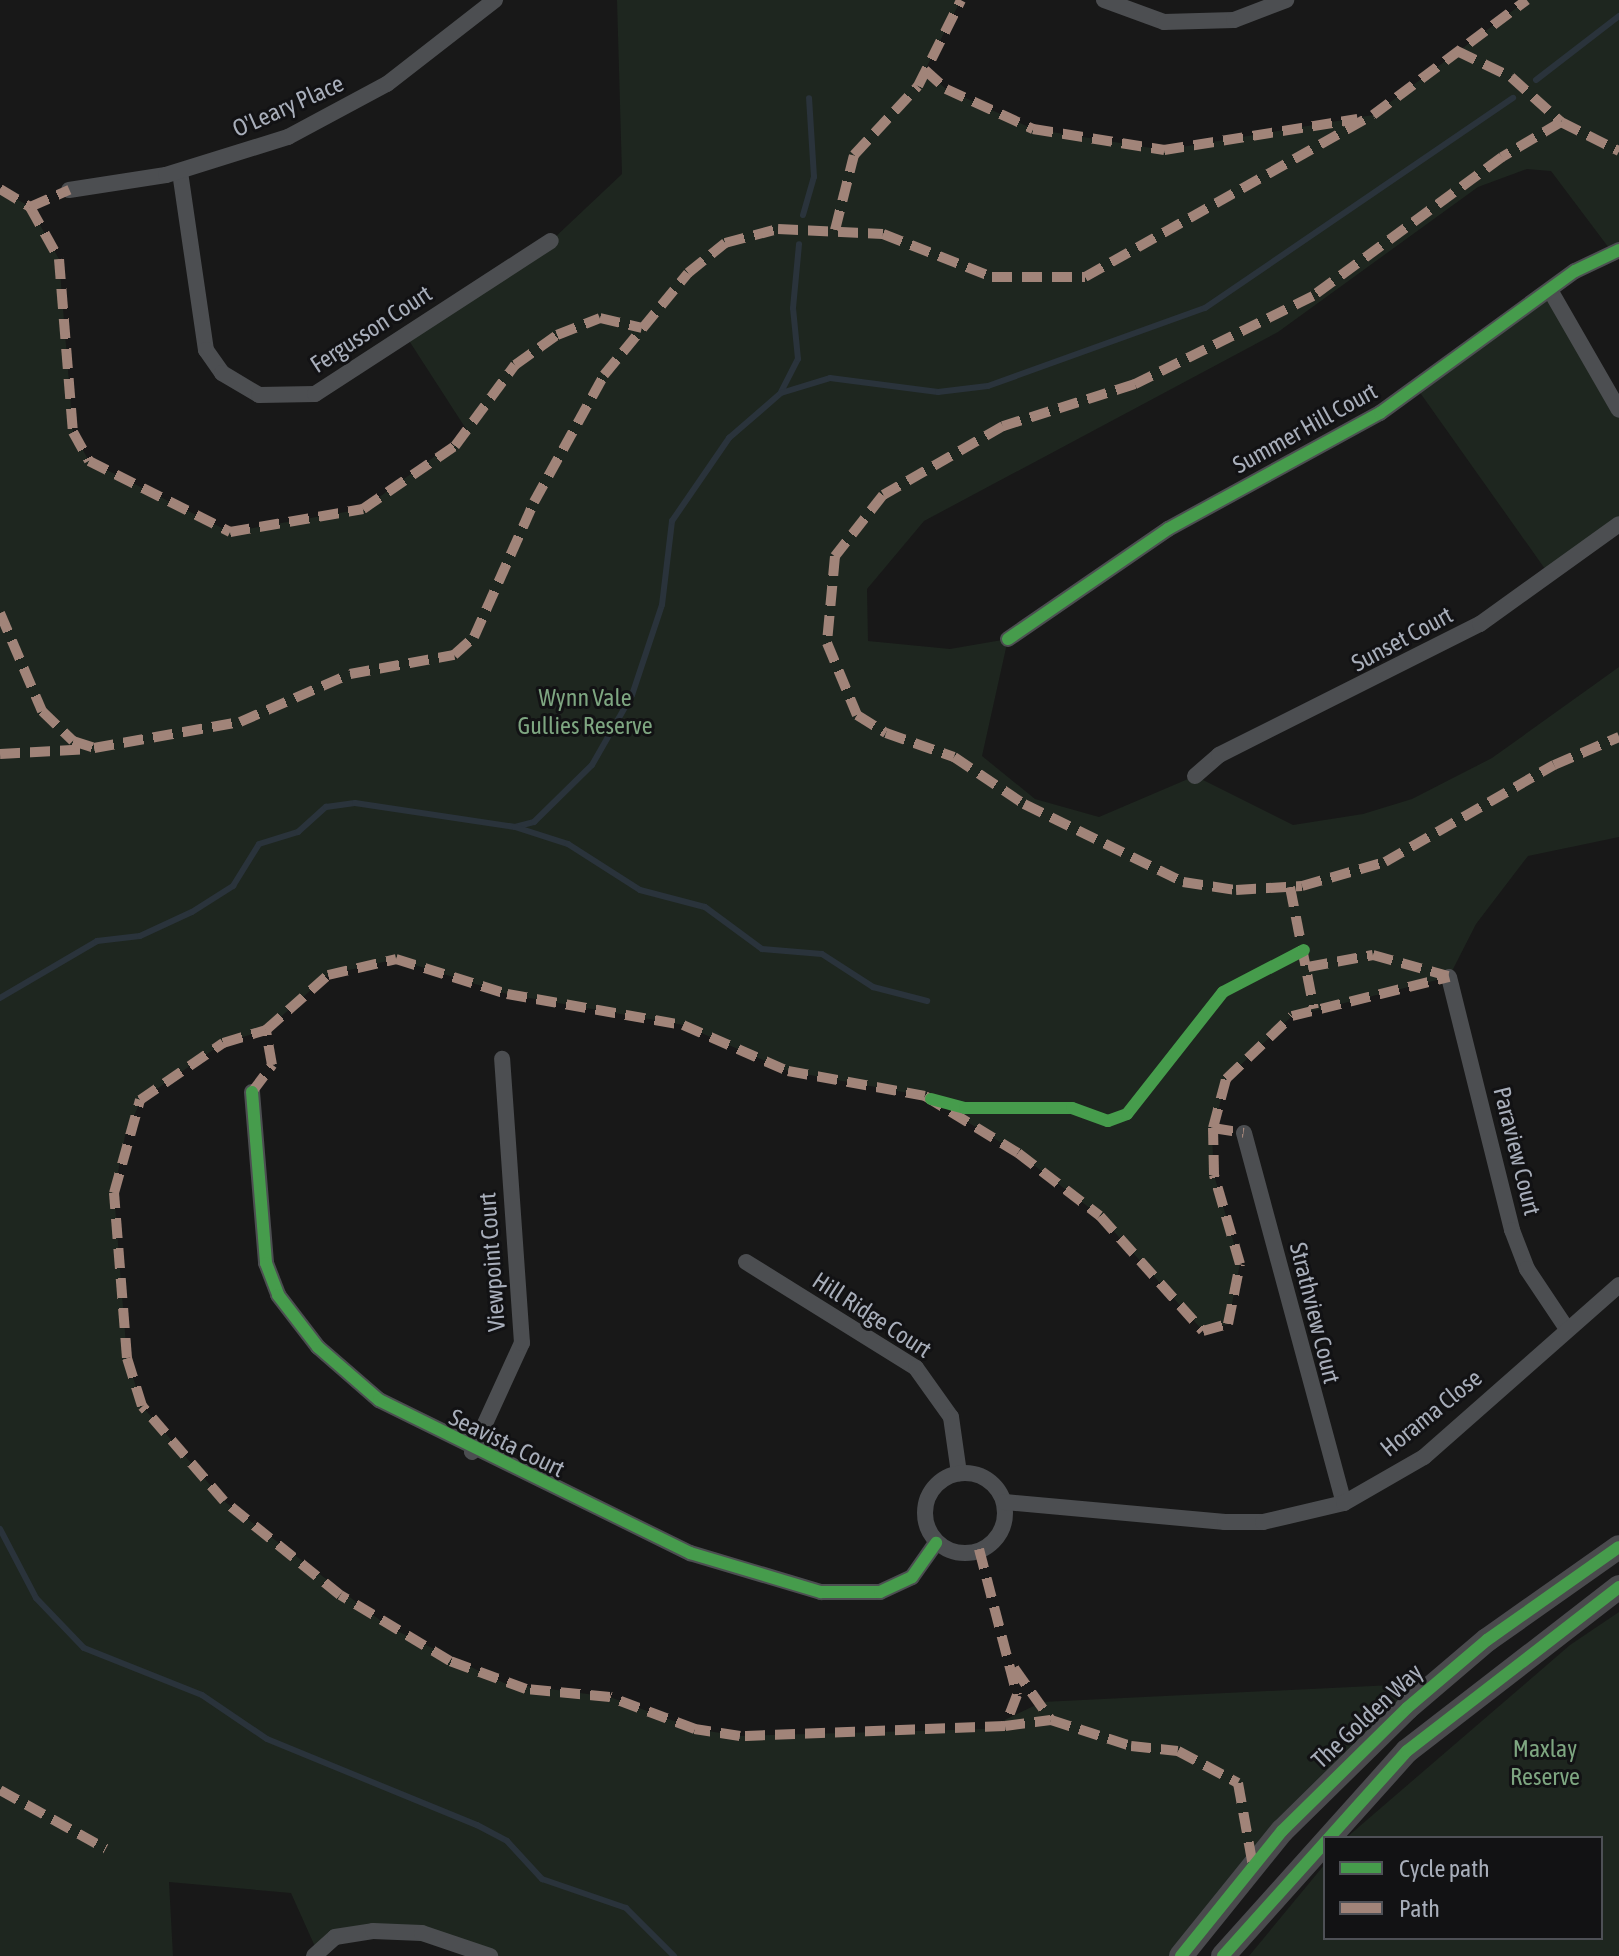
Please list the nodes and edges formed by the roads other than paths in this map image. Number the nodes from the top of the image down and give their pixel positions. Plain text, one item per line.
1 (495, 0) edge
2 (1104, 0) edge
3 (1286, 0) edge
4 (180, 172) junction
5 (69, 190) dead end
6 (551, 241) dead end
7 (1619, 250) edge
8 (1550, 290) junction
9 (1619, 410) edge
10 (1619, 524) edge
11 (1008, 639) dead end
12 (1195, 776) dead end
13 (1449, 977) dead end
14 (502, 1059) dead end
15 (252, 1092) dead end
16 (1244, 1133) dead end
17 (746, 1262) dead end
18 (1619, 1285) edge
19 (1565, 1326) junction
20 (472, 1452) junction
21 (959, 1473) junction
22 (1005, 1502) junction
23 (1344, 1503) junction
24 (936, 1543) junction
25 (1619, 1547) edge
26 (1619, 1587) edge
27 (1331, 1836) edge
28 (1323, 1845) edge
29 (314, 1956) edge
30 (490, 1956) edge
31 (1181, 1956) edge
32 (1223, 1956) edge

1 - 4 street, O'Leary Place
2 - 3 street
4 - 5 street, O'Leary Place
4 - 6 street, Fergusson Court
7 - 8 street, Summer Hill Court
8 - 9 street
8 - 11 street, Summer Hill Court
10 - 12 street, Sunset Court
13 - 19 street, Paraview Court
14 - 20 street, Viewpoint Court
15 - 20 street, Seavista Court
16 - 23 street, Strathview Court
17 - 21 street, Hill Ridge Court
18 - 19 street, Horama Close
19 - 23 street, Horama Close
20 - 24 street, Seavista Court
21 - 22 street
21 - 24 street
22 - 23 street, Horama Close
22 - 24 street
25 - 31 main road, The Golden Way
26 - 27 main road
28 - 32 main road
29 - 30 street

